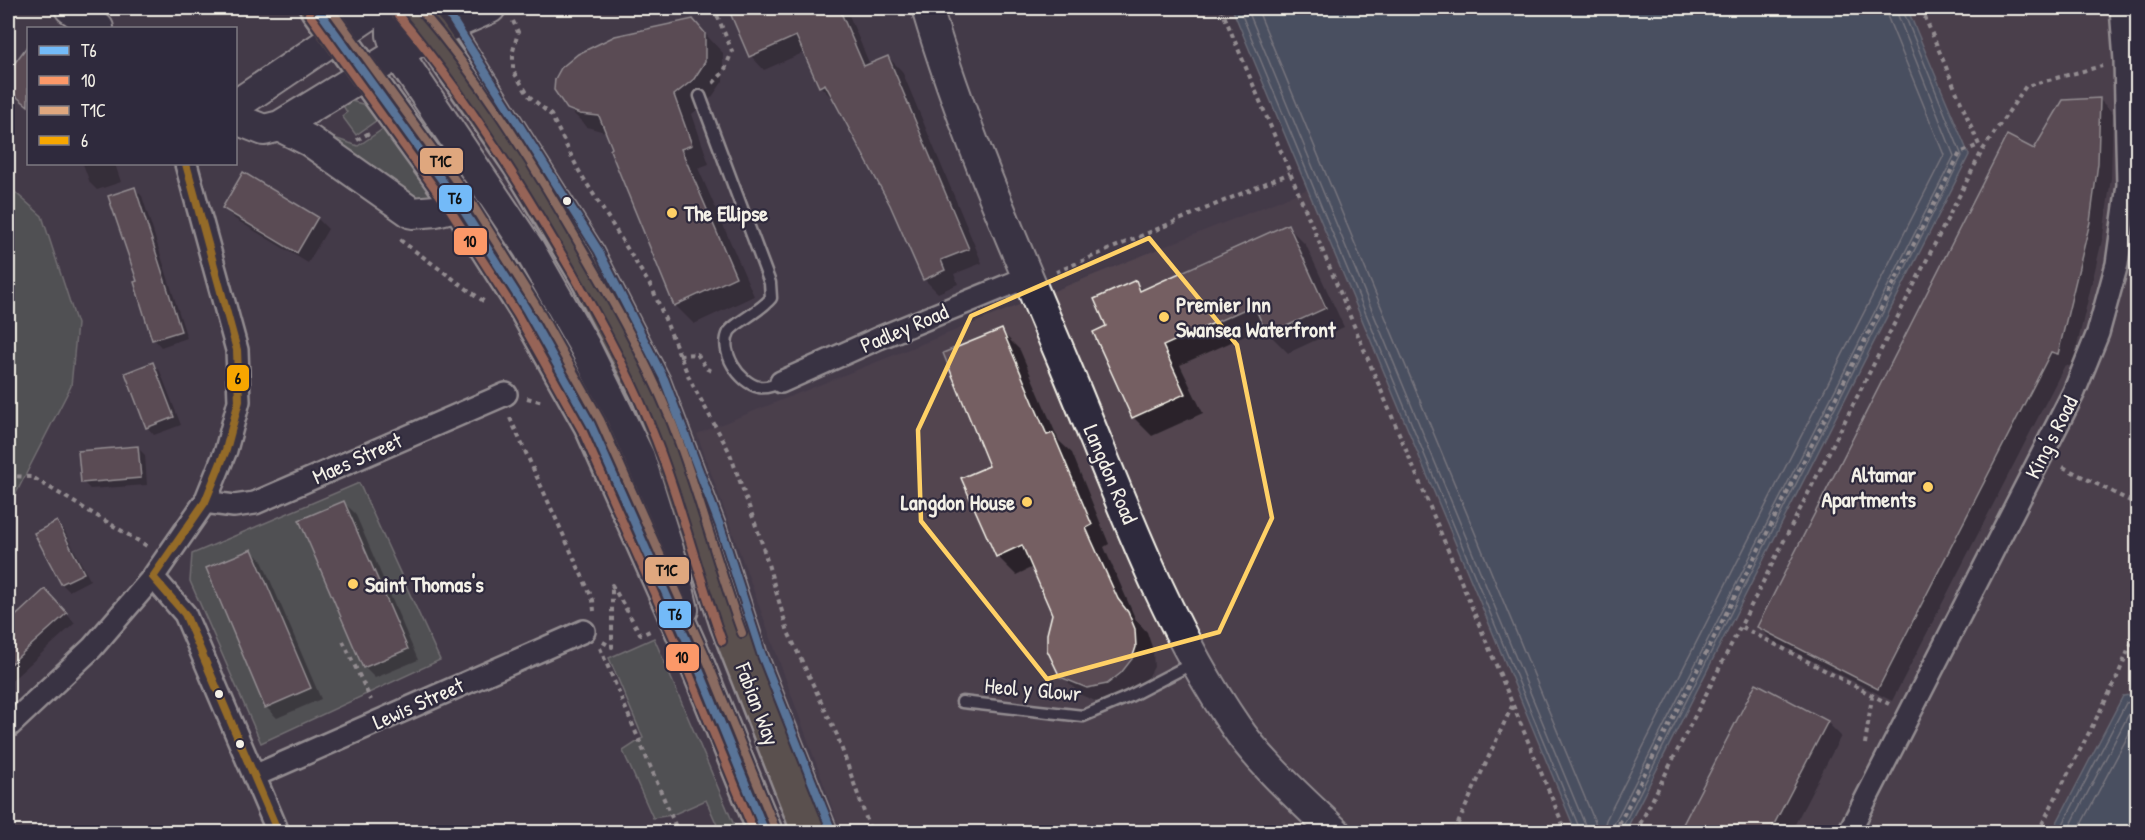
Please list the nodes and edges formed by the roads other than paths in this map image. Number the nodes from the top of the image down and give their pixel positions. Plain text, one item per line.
1 (70, 8) edge
2 (317, 8) edge
3 (406, 8) edge
4 (490, 8) edge
5 (907, 8) edge
6 (927, 8) edge
7 (377, 9) edge
8 (2127, 21) edge
9 (443, 22) edge
10 (97, 27) edge
11 (339, 37) junction
12 (398, 54) junction
13 (366, 75) junction
14 (948, 79) junction
15 (700, 96) road end
16 (237, 104) edge
17 (237, 119) edge
18 (280, 126) junction
19 (186, 165) edge
20 (460, 205) junction
21 (1029, 280) junction
22 (781, 382) joint
23 (506, 393) dead end
24 (205, 502) junction
25 (153, 577) junction
26 (584, 631) road end
27 (694, 657) junction
28 (1195, 662) junction
29 (962, 702) dead end
30 (8, 727) edge
31 (254, 776) junction
32 (278, 832) edge
33 (765, 832) edge
34 (809, 832) edge
35 (832, 832) edge
36 (1335, 832) edge
37 (1849, 832) edge

1 - 10 street
2 - 11 highway, Fabian Way
3 - 9 highway, Fabian Way
4 - 9 street
5 - 14 street, Langdon Road
6 - 14 street, Langdon Road
7 - 11 street
7 - 12 street
7 - 13 street
8 - 37 street, King's Road
9 - 12 street
9 - 34 highway, Fabian Way
9 - 35 lane
11 - 13 highway, Fabian Way
11 - 16 street
12 - 13 street
12 - 27 street
13 - 18 street
13 - 20 highway, Fabian Way
14 - 21 street, Langdon Road
15 - 22 lane
17 - 18 street
18 - 20 street
19 - 24 street
20 - 27 highway, Fabian Way
21 - 22 street, Padley Road
21 - 28 street, Langdon Road
23 - 24 street, Maes Street
24 - 25 street
25 - 30 street
25 - 31 street
26 - 31 street, Lewis Street
27 - 33 highway, Fabian Way
28 - 29 lane, Heol y Glowr
28 - 36 street, Langdon Road
31 - 32 street

